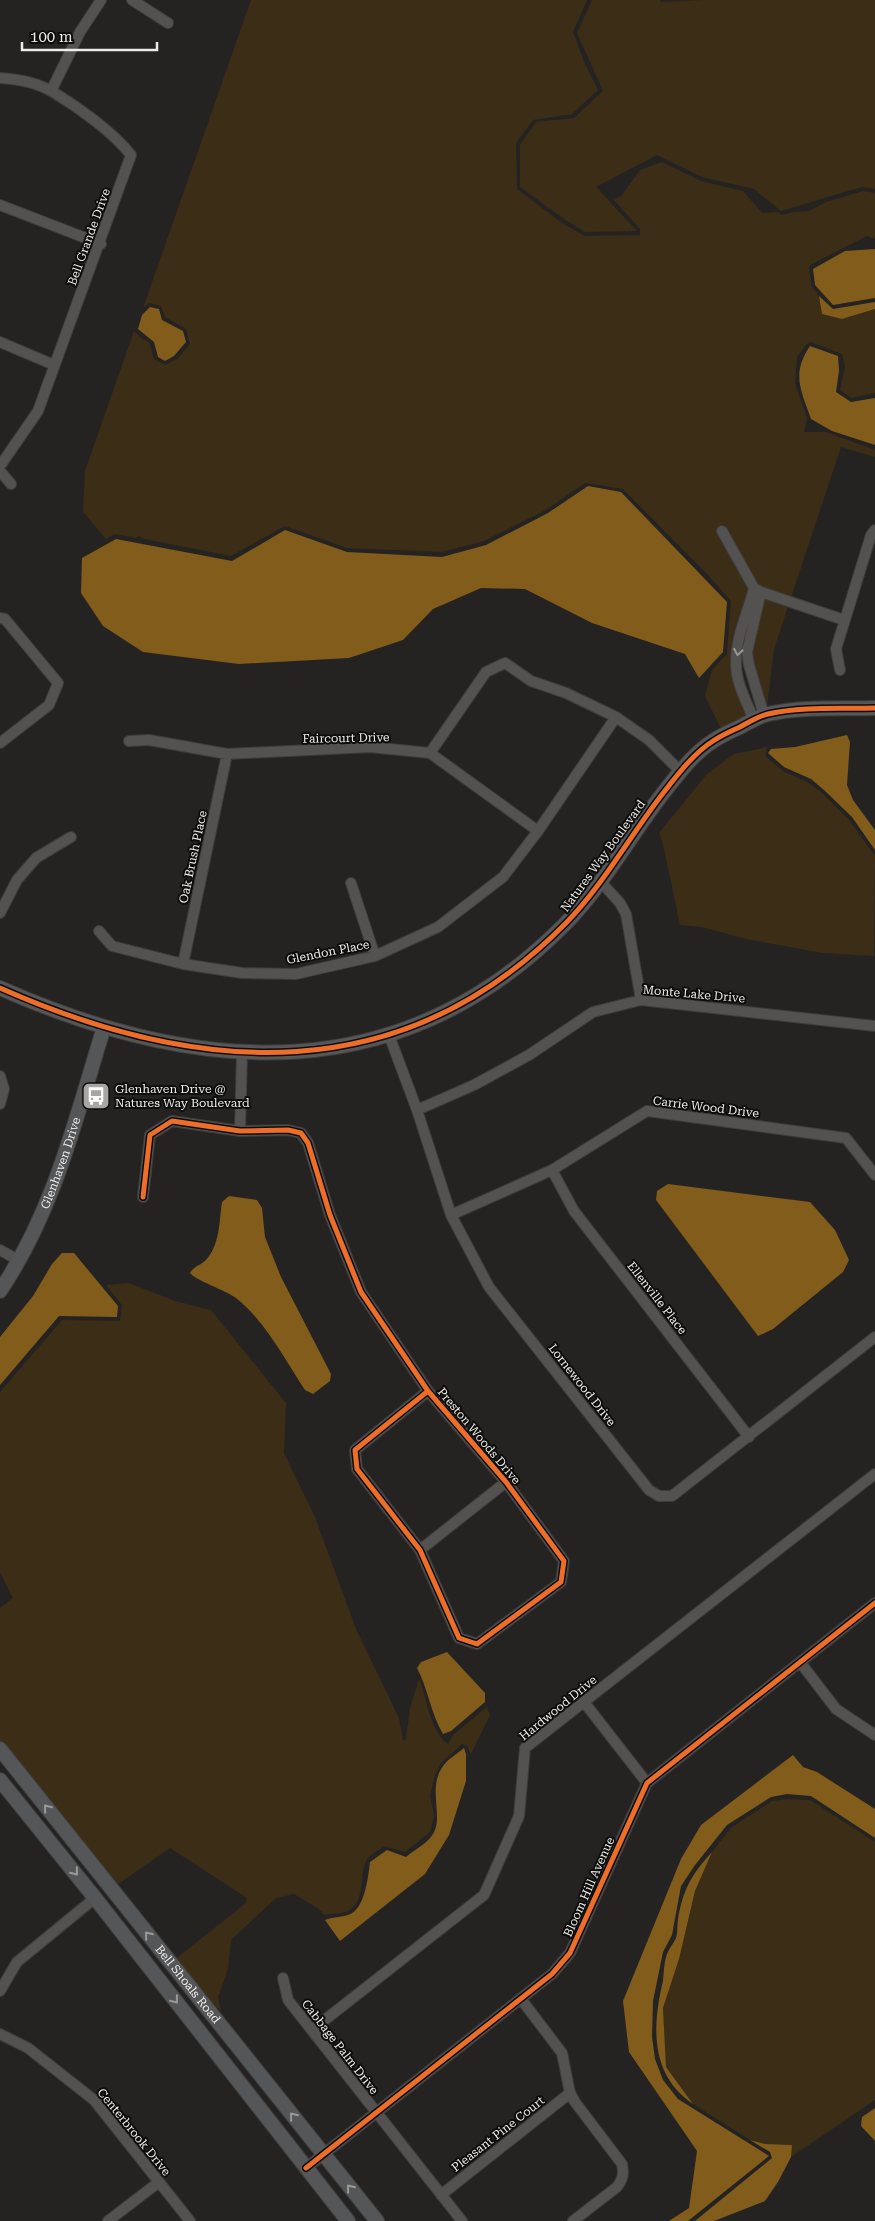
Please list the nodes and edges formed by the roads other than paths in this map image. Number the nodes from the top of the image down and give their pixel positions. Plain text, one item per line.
1 (101, 0) edge
2 (132, 0) edge
3 (168, 23) dead end
4 (0, 78) edge
5 (51, 91) junction
6 (0, 206) edge
7 (101, 244) junction
8 (0, 342) edge
9 (54, 366) junction
10 (0, 466) edge
11 (0, 471) edge
12 (11, 484) dead end
13 (875, 530) edge
14 (722, 531) dead end
15 (757, 590) junction
16 (0, 618) edge
17 (844, 620) junction
18 (840, 670) dead end
19 (755, 686) junction
20 (742, 691) junction
21 (875, 708) edge
22 (616, 717) junction
23 (759, 717) junction
24 (129, 741) dead end
25 (0, 743) edge
26 (430, 752) junction
27 (227, 754) junction
28 (680, 771) junction
29 (538, 831) junction
30 (71, 837) dead end
31 (600, 881) junction
32 (351, 883) dead end
33 (2, 907) edge
34 (99, 931) dead end
35 (374, 956) junction
36 (182, 964) junction
37 (0, 988) edge
38 (641, 1000) junction
39 (875, 1026) edge
40 (104, 1027) junction
41 (389, 1035) junction
42 (242, 1053) junction
43 (0, 1076) edge
44 (0, 1104) edge
45 (418, 1110) junction
46 (240, 1131) junction
47 (552, 1170) junction
48 (875, 1175) edge
49 (143, 1197) dead end
50 (451, 1215) junction
51 (0, 1250) edge
52 (20, 1261) junction
53 (0, 1291) edge
54 (875, 1337) edge
55 (428, 1391) junction
56 (749, 1437) junction
57 (875, 1474) edge
58 (506, 1482) junction
59 (420, 1550) junction
60 (875, 1603) edge
61 (800, 1662) junction
62 (584, 1702) junction
63 (874, 1733) edge
64 (0, 1749) edge
65 (0, 1780) edge
66 (647, 1783) junction
67 (96, 1898) junction
68 (283, 1978) dead end
69 (0, 1991) edge
70 (521, 1999) junction
71 (312, 2030) junction
72 (0, 2034) edge
73 (570, 2093) junction
74 (376, 2112) junction
75 (324, 2154) junction
76 (306, 2168) junction
77 (159, 2182) junction
78 (441, 2195) junction
79 (108, 2221) edge
80 (190, 2221) edge
81 (348, 2221) edge
82 (377, 2221) edge
83 (462, 2221) edge
84 (573, 2221) edge

1 - 5 street
2 - 3 street
4 - 5 street, Bell Grande Drive
5 - 7 street, Bell Grande Drive
6 - 7 street
7 - 9 street, Bell Grande Drive
8 - 9 street
9 - 10 street, Bell Grande Drive
11 - 12 street
13 - 17 street
14 - 15 street
15 - 17 street
15 - 19 street
15 -> 20 street
16 - 25 street
17 - 18 street
19 - 20 street
19 - 23 street
20 - 23 street
21 - 23 street, Natures Way Boulevard
22 - 26 street
22 - 28 street
22 - 29 street, Glendon Place
23 - 28 street, Natures Way Boulevard
24 - 27 street, Faircourt Drive
26 - 27 street, Faircourt Drive
26 - 29 street
27 - 36 street, Oak Brush Place
28 - 31 street, Natures Way Boulevard
29 - 35 street, Glendon Place
30 - 33 street
31 - 38 street
31 - 41 street, Natures Way Boulevard
32 - 35 street
34 - 36 street, Glendon Place
35 - 36 street, Glendon Place
37 - 40 street, Natures Way Boulevard
38 - 39 street, Monte Lake Drive
38 - 45 street, Monte Lake Drive
40 - 42 street, Natures Way Boulevard
40 - 52 street, Glenhaven Drive
41 - 42 street, Natures Way Boulevard
41 - 45 street, Lornewood Drive
42 - 46 street
43 - 44 street
45 - 50 street, Lornewood Drive
46 - 49 street, Preston Woods Drive
46 - 55 street, Preston Woods Drive
47 - 48 street, Carrie Wood Drive
47 - 50 street, Carrie Wood Drive
47 - 56 street, Ellenville Place
50 - 56 street, Lornewood Drive
51 - 52 street
52 - 53 street, Glenhaven Drive
54 - 56 street, Lornewood Drive
55 - 58 street, Preston Woods Drive
55 - 59 street, Preston Woods Drive
57 - 62 street, Hardwood Drive
58 - 59 street
58 - 59 street, Preston Woods Drive
60 - 61 street, Bloom Hill Avenue
61 - 63 street
61 - 66 street, Bloom Hill Avenue
62 - 66 street
62 - 71 street, Hardwood Drive
75 -> 64 street, Bell Shoals Road
65 -> 67 street, Bell Shoals Road
66 - 70 street, Bloom Hill Avenue
67 - 69 street
67 -> 76 street, Bell Shoals Road
68 - 71 street, Cabbage Palm Drive
70 - 73 street
70 - 74 street, Bloom Hill Avenue
71 - 74 street, Cabbage Palm Drive
72 - 77 street, Centerbrook Drive
73 - 78 street, Pleasant Pine Court
73 - 84 street
74 - 75 street, Bloom Hill Avenue
74 - 78 street, Cabbage Palm Drive
75 - 76 street, Bloom Hill Avenue
82 -> 75 street, Bell Shoals Road
76 - 81 street, Bell Shoals Road
77 - 79 street
77 - 80 street, Centerbrook Drive
78 - 83 street, Cabbage Palm Drive

